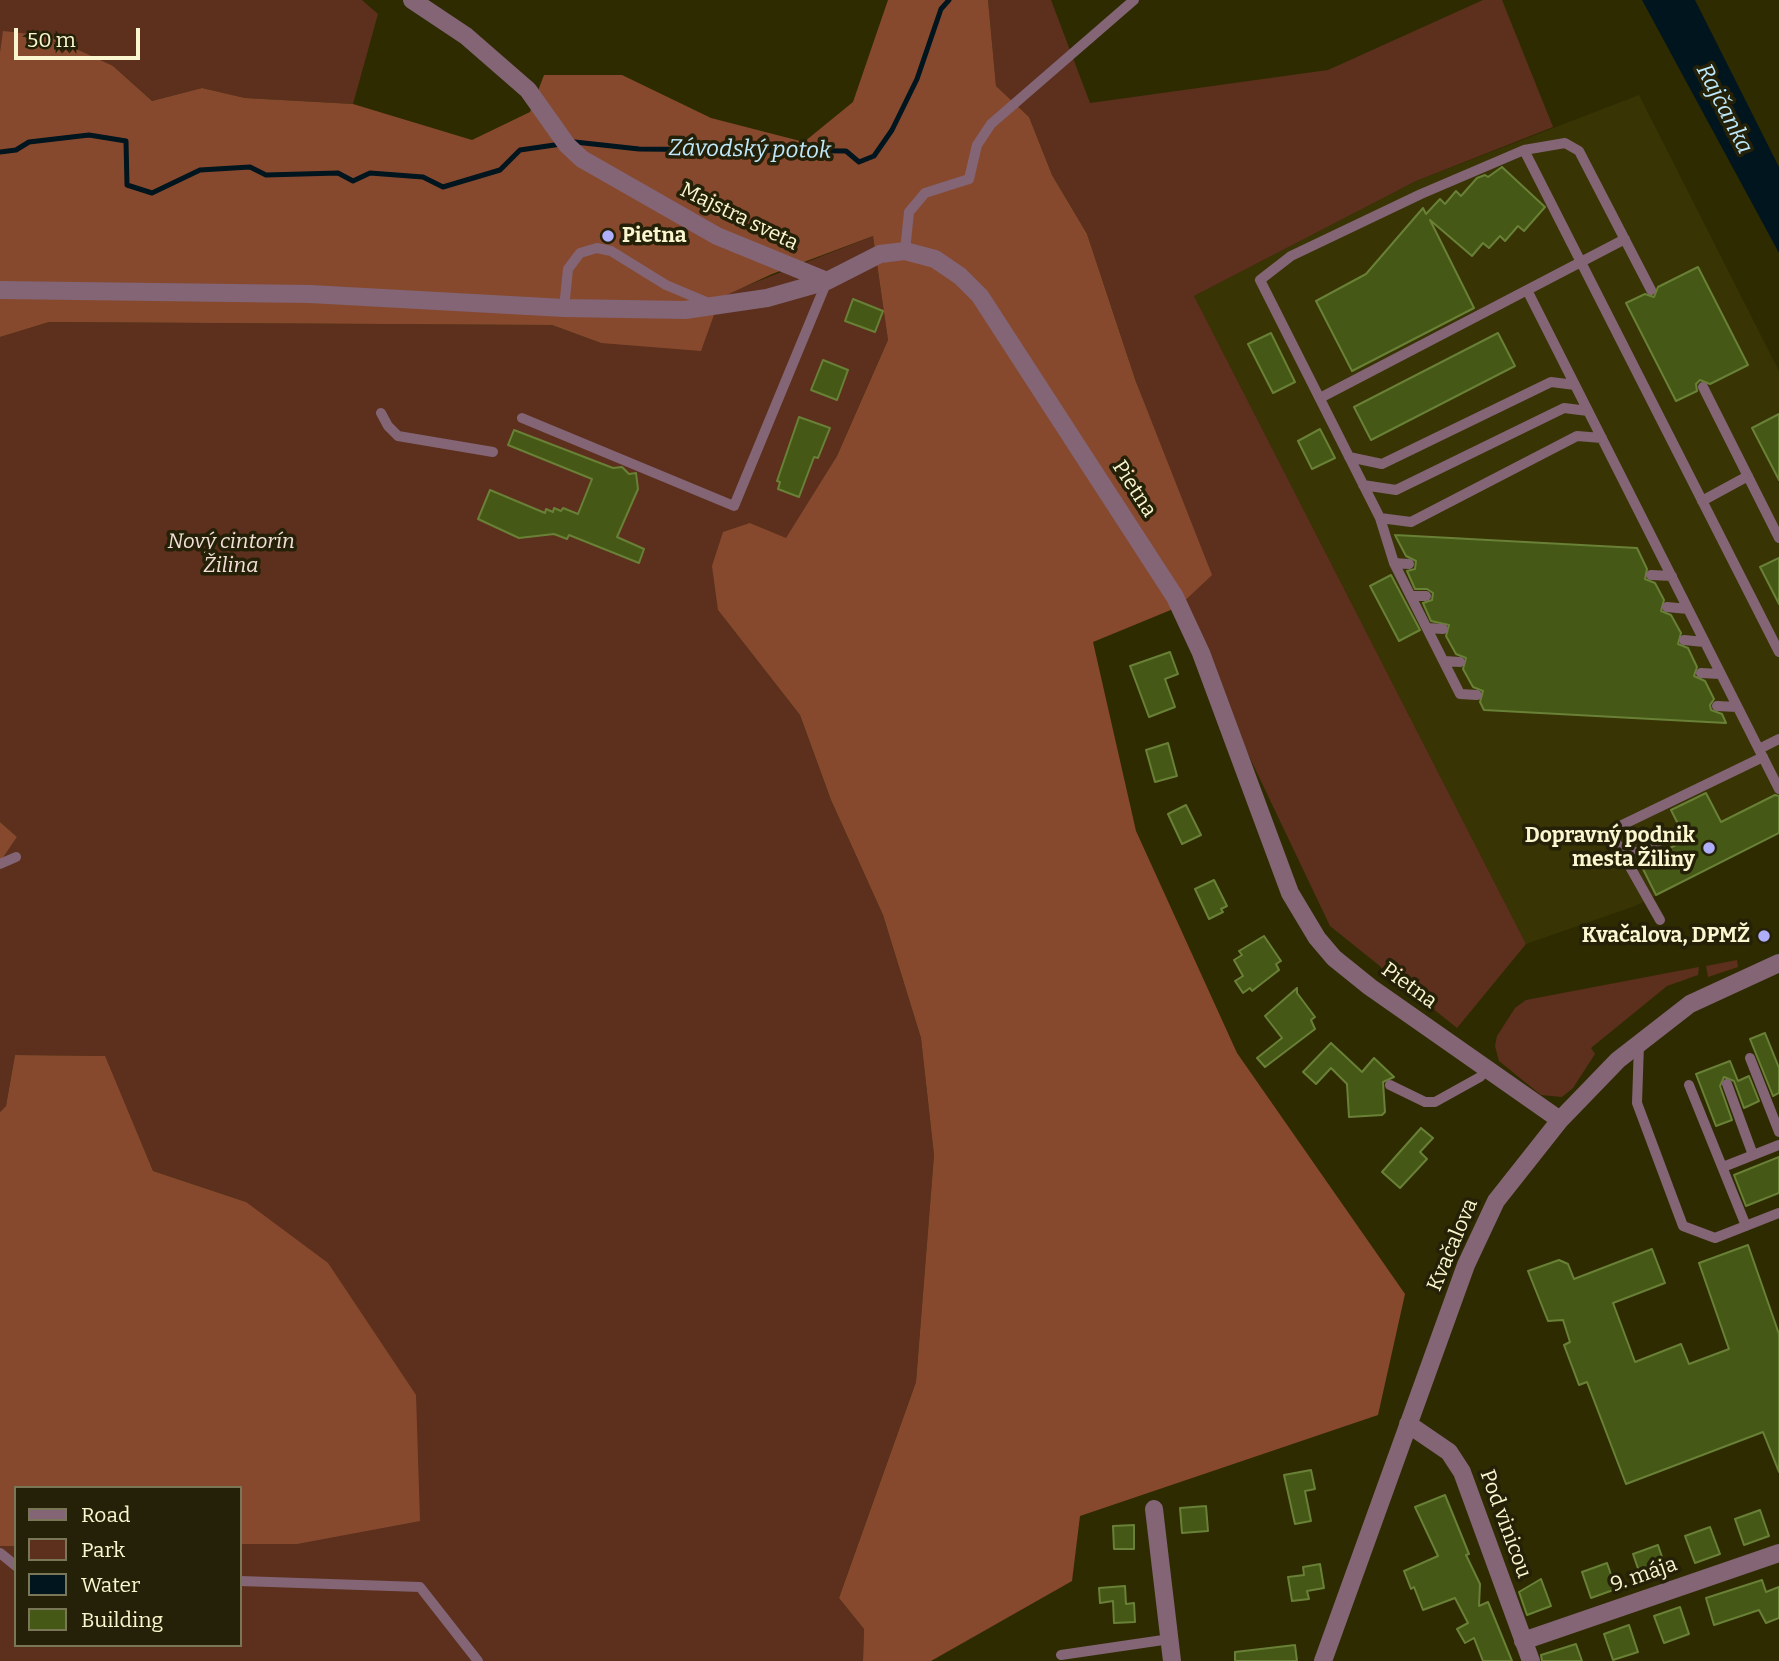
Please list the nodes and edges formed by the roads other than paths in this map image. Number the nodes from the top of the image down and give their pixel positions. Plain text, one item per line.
1 (412, 0) edge
2 (1134, 0) edge
3 (1524, 150) junction
4 (1625, 239) junction
5 (905, 251) junction
6 (1580, 262) junction
7 (827, 281) junction
8 (0, 290) edge
9 (1527, 290) junction
10 (1651, 290) dead end
11 (716, 306) junction
12 (564, 308) junction
13 (1575, 385) junction
14 (1703, 387) dead end
15 (1320, 398) junction
16 (1588, 411) junction
17 (381, 413) dead end
18 (522, 418) dead end
19 (1602, 438) junction
20 (493, 452) dead end
21 (1349, 457) junction
22 (1748, 477) junction
23 (1363, 485) junction
24 (1702, 501) junction
25 (1380, 518) junction
26 (1779, 538) edge
27 (1394, 563) junction
28 (1409, 564) dead end
29 (1651, 575) dead end
30 (1672, 576) junction
31 (1411, 596) junction
32 (1426, 596) dead end
33 (1667, 607) dead end
34 (1688, 608) junction
35 (1428, 628) junction
36 (1443, 629) dead end
37 (1684, 640) dead end
38 (1704, 642) junction
39 (1779, 652) edge
40 (1444, 661) junction
41 (1460, 662) dead end
42 (1701, 673) dead end
43 (1720, 674) junction
44 (1477, 695) dead end
45 (1717, 706) dead end
46 (1737, 707) junction
47 (1779, 739) edge
48 (1761, 753) junction
49 (1779, 789) edge
50 (1668, 836) dead end
51 (16, 858) dead end
52 (1624, 858) junction
53 (0, 864) edge
54 (1660, 920) dead end
55 (1779, 962) edge
56 (1639, 1042) junction
57 (1751, 1058) dead end
58 (1487, 1069) junction
59 (1727, 1084) dead end
60 (1390, 1085) dead end
61 (1689, 1085) dead end
62 (1560, 1120) junction
63 (1779, 1132) edge
64 (1779, 1145) edge
65 (1754, 1155) junction
66 (1723, 1167) junction
67 (1779, 1213) edge
68 (1746, 1226) junction
69 (1408, 1424) junction
70 (1154, 1509) dead end
71 (0, 1553) edge
72 (1779, 1553) edge
73 (14, 1564) edge
74 (242, 1581) edge
75 (1170, 1639) junction
76 (1523, 1641) junction
77 (1061, 1655) dead end
78 (478, 1661) edge
79 (1172, 1661) edge
80 (1323, 1661) edge
81 (1531, 1661) edge

1 - 7 street, Majstra sveta
2 - 5 lane
3 - 4 lane
3 - 6 lane
3 - 15 lane
4 - 6 lane
4 - 10 lane
5 - 7 street, Pietna
5 - 58 street, Pietna
6 - 9 lane
6 - 24 lane
7 - 11 street, Pietna
7 - 18 lane
8 - 12 street, Pietna
9 - 13 lane
9 - 15 lane
11 - 12 street, Pietna
11 - 12 lane
13 - 16 lane
13 - 21 lane
14 - 22 lane
15 - 21 lane
16 - 19 lane
16 - 23 lane
17 - 20 lane
19 - 25 lane
19 - 30 lane
21 - 23 lane
22 - 24 lane
22 - 26 lane
23 - 25 lane
24 - 39 lane
25 - 27 lane
27 - 28 lane
27 - 31 lane
29 - 30 lane
30 - 34 lane
31 - 32 lane
31 - 35 lane
33 - 34 lane
34 - 38 lane
35 - 36 lane
35 - 40 lane
37 - 38 lane
38 - 43 lane
40 - 41 lane
40 - 44 lane
42 - 43 lane
43 - 46 lane
45 - 46 lane
46 - 48 lane
47 - 48 lane
48 - 49 lane
48 - 52 lane
50 - 52 lane
51 - 53 lane
52 - 54 lane
55 - 56 street, Kvačalova
56 - 62 street, Kvačalova
56 - 68 lane
57 - 63 lane
58 - 60 lane
58 - 62 street, Pietna
59 - 65 lane
61 - 66 lane
62 - 69 street, Kvačalova
64 - 65 lane
65 - 66 lane
66 - 68 lane
67 - 68 lane
69 - 76 street, Pod vinicou
69 - 80 street, Kvačalova
70 - 75 street
71 - 73 lane
72 - 76 street, 9. mája
74 - 78 lane
75 - 77 lane
75 - 79 street
76 - 81 street, Pod vinicou

